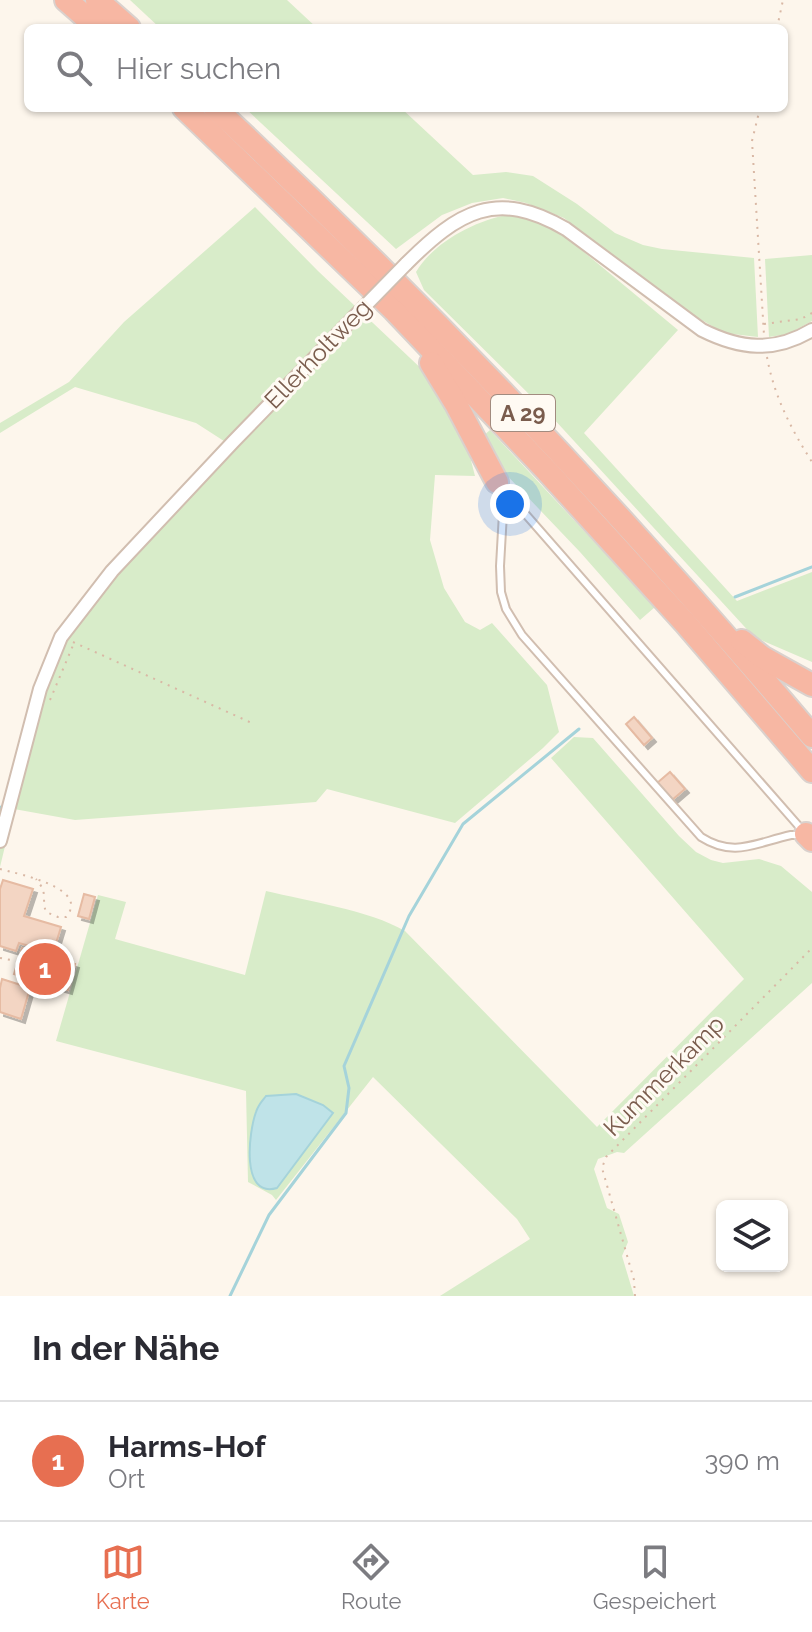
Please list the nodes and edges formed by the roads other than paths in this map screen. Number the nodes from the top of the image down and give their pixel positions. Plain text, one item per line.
1 (66, 0) edge
2 (97, 0) edge
3 (93, 24) edge
4 (124, 24) edge
5 (188, 112) edge
6 (219, 112) edge
7 (394, 310) junction
8 (812, 330) edge
9 (497, 482) junction
10 (703, 610) junction
11 (812, 685) edge
12 (812, 736) edge
13 (812, 771) edge
14 (809, 837) edge
15 (0, 841) edge

1 - 3 highway
2 - 4 highway
5 - 7 highway, A 29
6 - 10 highway, A 29
7 - 9 highway
7 - 13 highway, A 29
8 - 15 street, Ellerholtweg, bridge
9 - 14 lane
9 - 14 lane
10 - 11 highway
10 - 12 highway, A 29

